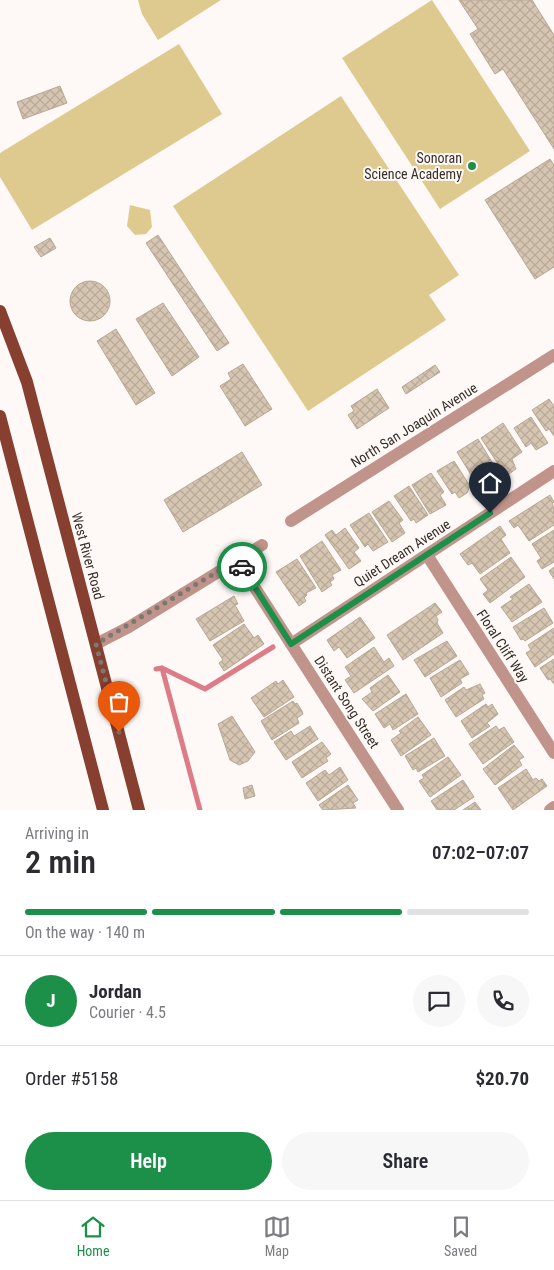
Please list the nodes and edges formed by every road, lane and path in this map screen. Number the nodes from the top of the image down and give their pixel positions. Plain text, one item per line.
1 (0, 311) edge
2 (554, 355) edge
3 (0, 416) edge
4 (554, 471) edge
5 (291, 521) dead end
6 (262, 545) dead end
7 (427, 555) junction
8 (237, 560) junction
9 (96, 644) junction
10 (291, 644) junction
11 (554, 753) edge
12 (554, 807) edge
13 (103, 810) edge
14 (139, 810) edge
15 (398, 810) edge
16 (550, 810) edge

1 - 9 main road, West River Road
2 - 5 street, North San Joaquin Avenue
3 - 13 main road
4 - 7 street, Quiet Dream Avenue
6 - 8 street
7 - 10 street, Quiet Dream Avenue
7 - 11 street, Floral Cliff Way
8 - 9 street
8 - 10 street, Distant Song Street
9 - 14 main road, West River Road
10 - 15 street, Distant Song Street
12 - 16 street

